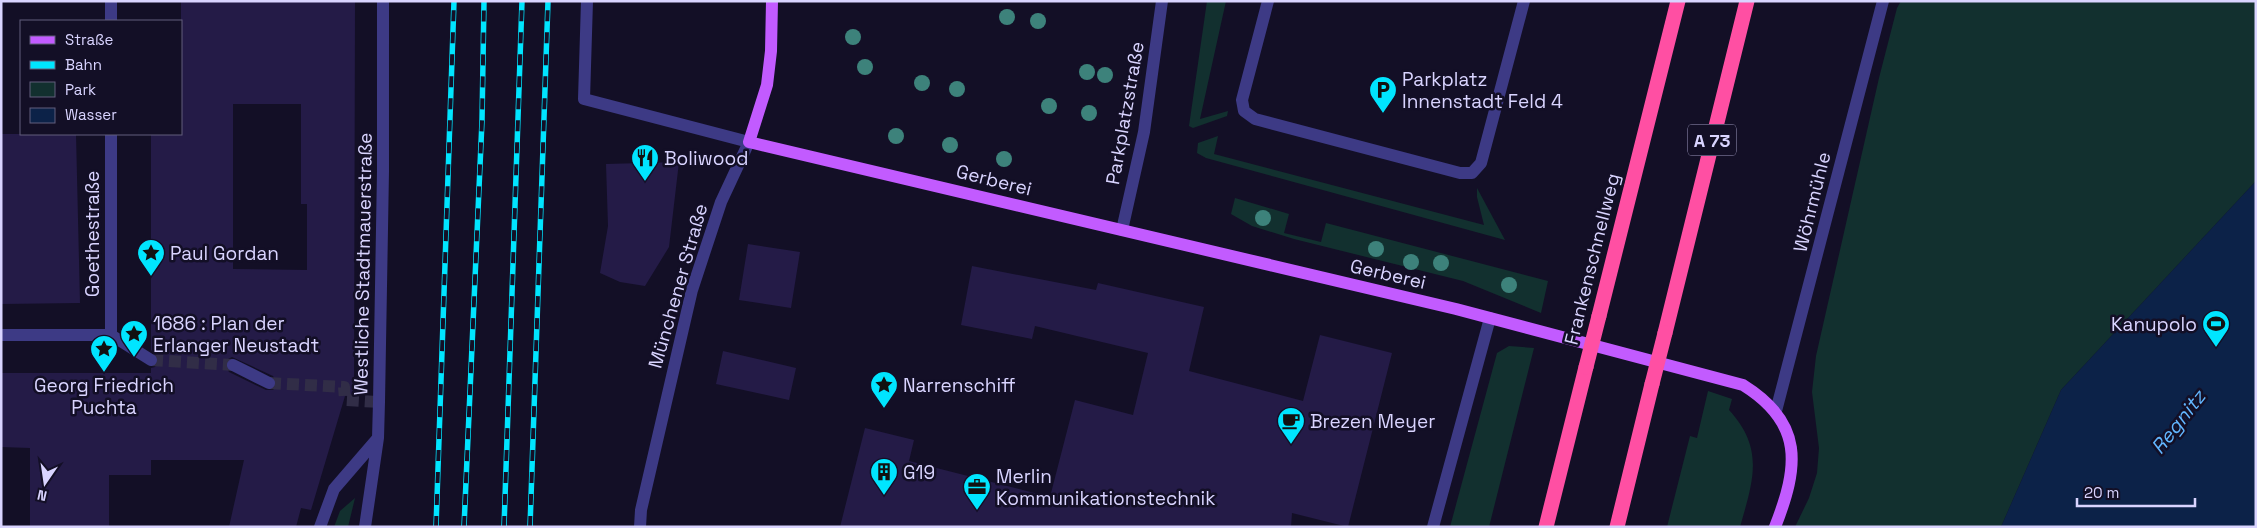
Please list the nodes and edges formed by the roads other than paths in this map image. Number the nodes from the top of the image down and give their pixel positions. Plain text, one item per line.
1 (112, 1) edge
2 (383, 1) edge
3 (587, 1) edge
4 (772, 1) edge
5 (1162, 1) edge
6 (1268, 1) edge
7 (1524, 1) edge
8 (1678, 1) edge
9 (1747, 1) edge
10 (1883, 1) edge
11 (112, 20) edge
12 (111, 135) edge
13 (749, 142) junction
14 (1122, 230) junction
15 (1490, 318) junction
16 (1, 335) edge
17 (111, 335) junction
18 (151, 360) tunnel mouth
19 (233, 365) tunnel mouth
20 (269, 383) tunnel mouth
21 (1776, 411) junction
22 (378, 438) junction
23 (320, 527) edge
24 (365, 527) edge
25 (640, 527) edge
26 (1433, 527) edge
27 (1546, 527) edge
28 (1617, 527) edge
29 (1775, 527) edge

1 - 11 street
2 - 22 street, Westliche Stadtmauerstraße
3 - 13 street, Gerberei
4 - 13 main road, Münchener Straße
5 - 14 street, Parkplatzstraße
6 - 7 street
8 - 27 highway, Frankenschnellweg, bridge
9 - 28 highway, A 73, bridge
10 - 21 street, Wöhrmühle
12 - 17 street, Goethestraße
13 - 14 main road, Gerberei
13 - 25 street, Münchener Straße
14 - 15 main road, Gerberei
15 - 21 main road, Gerberei
15 - 26 street
16 - 17 street
17 - 18 street
19 - 20 street
21 - 29 main road, Gerberei
22 - 23 street
22 - 24 street, Westliche Stadtmauerstraße

